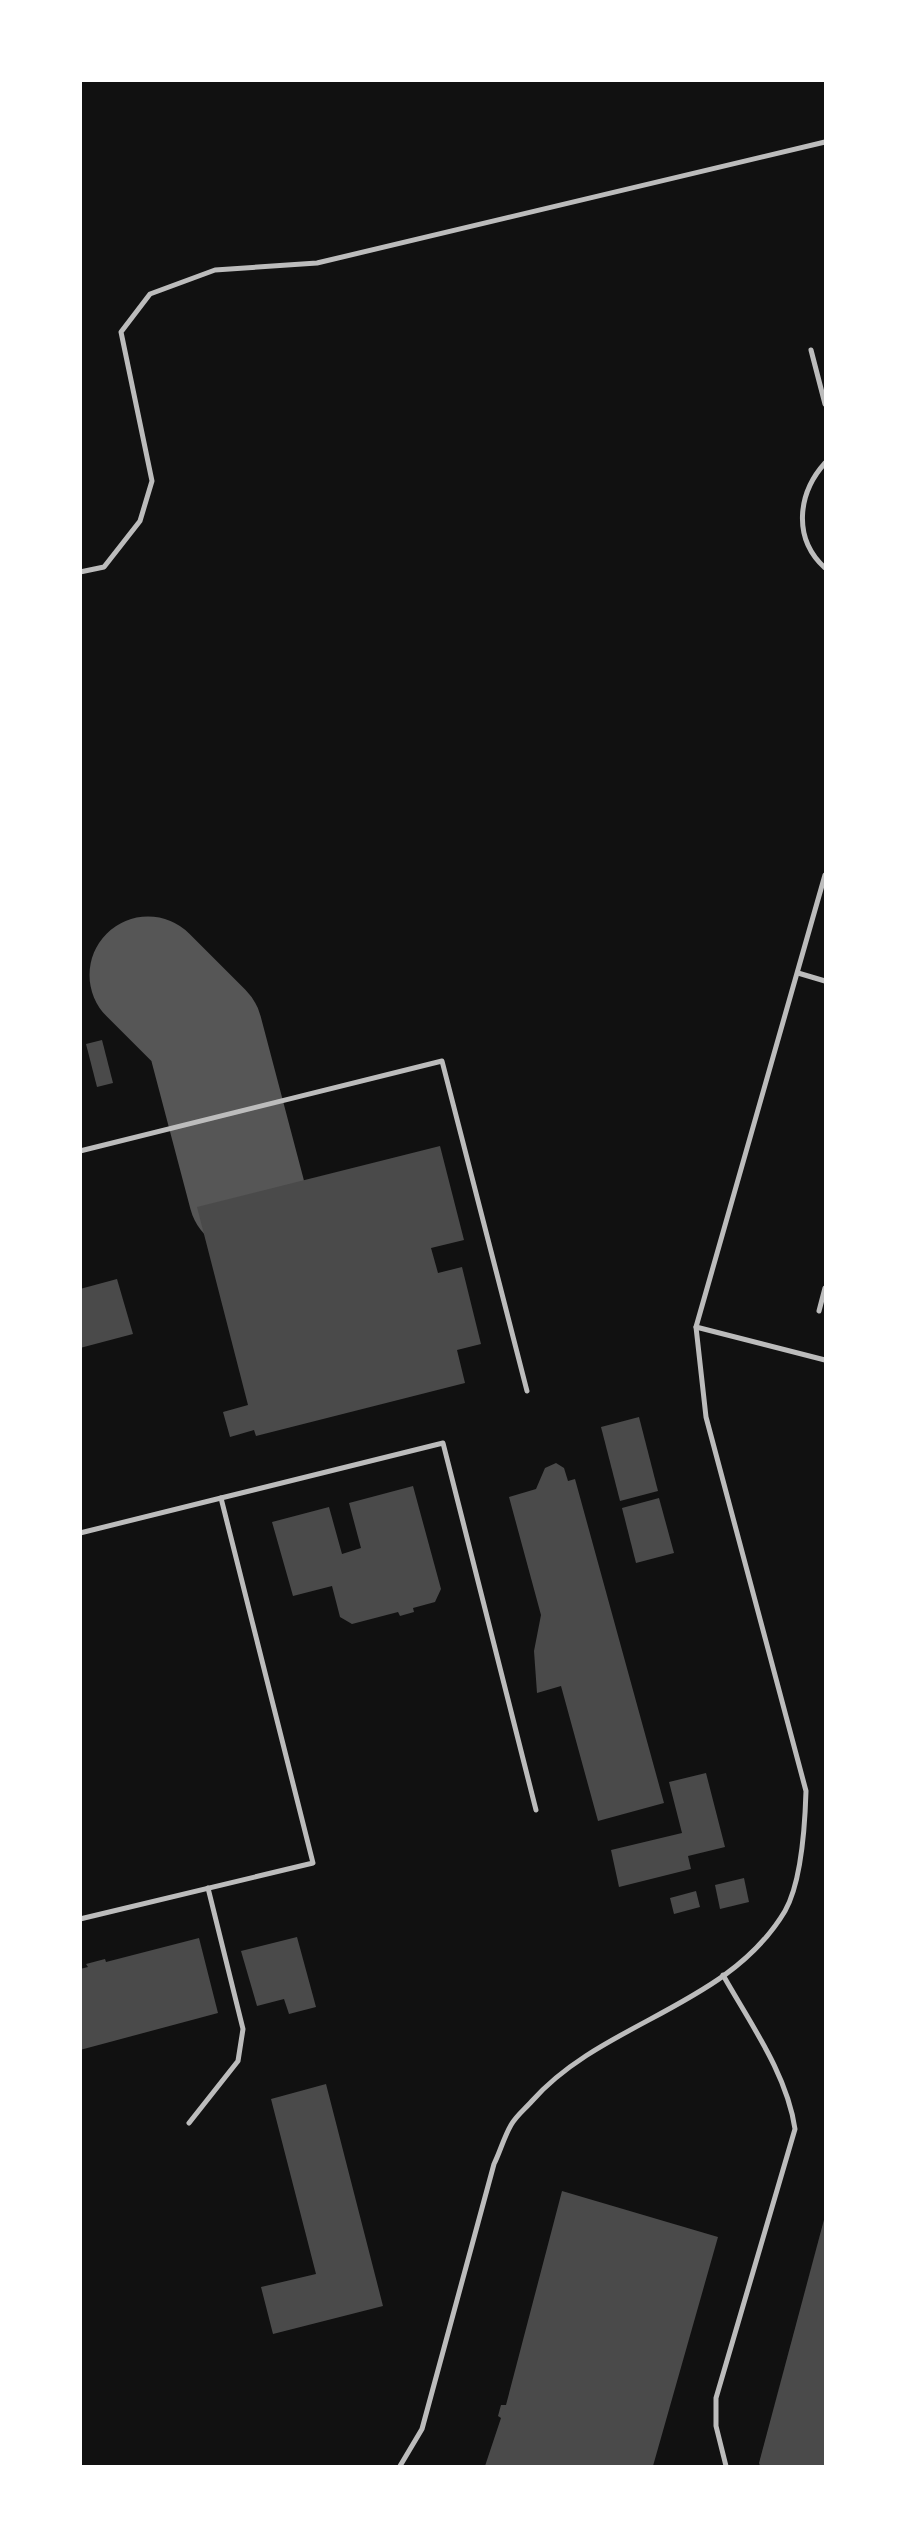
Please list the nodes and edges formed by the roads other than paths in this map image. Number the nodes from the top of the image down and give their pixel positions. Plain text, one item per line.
1 (825, 142) edge
2 (811, 350) dead end
3 (825, 404) edge
4 (825, 463) edge
5 (825, 568) edge
6 (80, 572) edge
7 (825, 875) edge
8 (798, 973) junction
9 (825, 981) edge
10 (80, 1151) edge
11 (825, 1288) edge
12 (819, 1311) dead end
13 (696, 1327) junction
14 (825, 1360) edge
15 (527, 1391) dead end
16 (221, 1499) junction
17 (80, 1533) edge
18 (536, 1810) dead end
19 (208, 1888) junction
20 (80, 1919) edge
21 (723, 1975) junction
22 (189, 2123) dead end
23 (400, 2466) edge
24 (726, 2466) edge

1 - 6 lane
2 - 3 lane
4 - 5 lane
7 - 8 lane
8 - 9 lane
8 - 13 lane
10 - 15 lane
11 - 12 lane
13 - 14 lane
13 - 21 lane
16 - 17 lane
16 - 18 lane
16 - 19 lane
19 - 20 lane
19 - 22 lane
21 - 23 lane
21 - 24 lane

